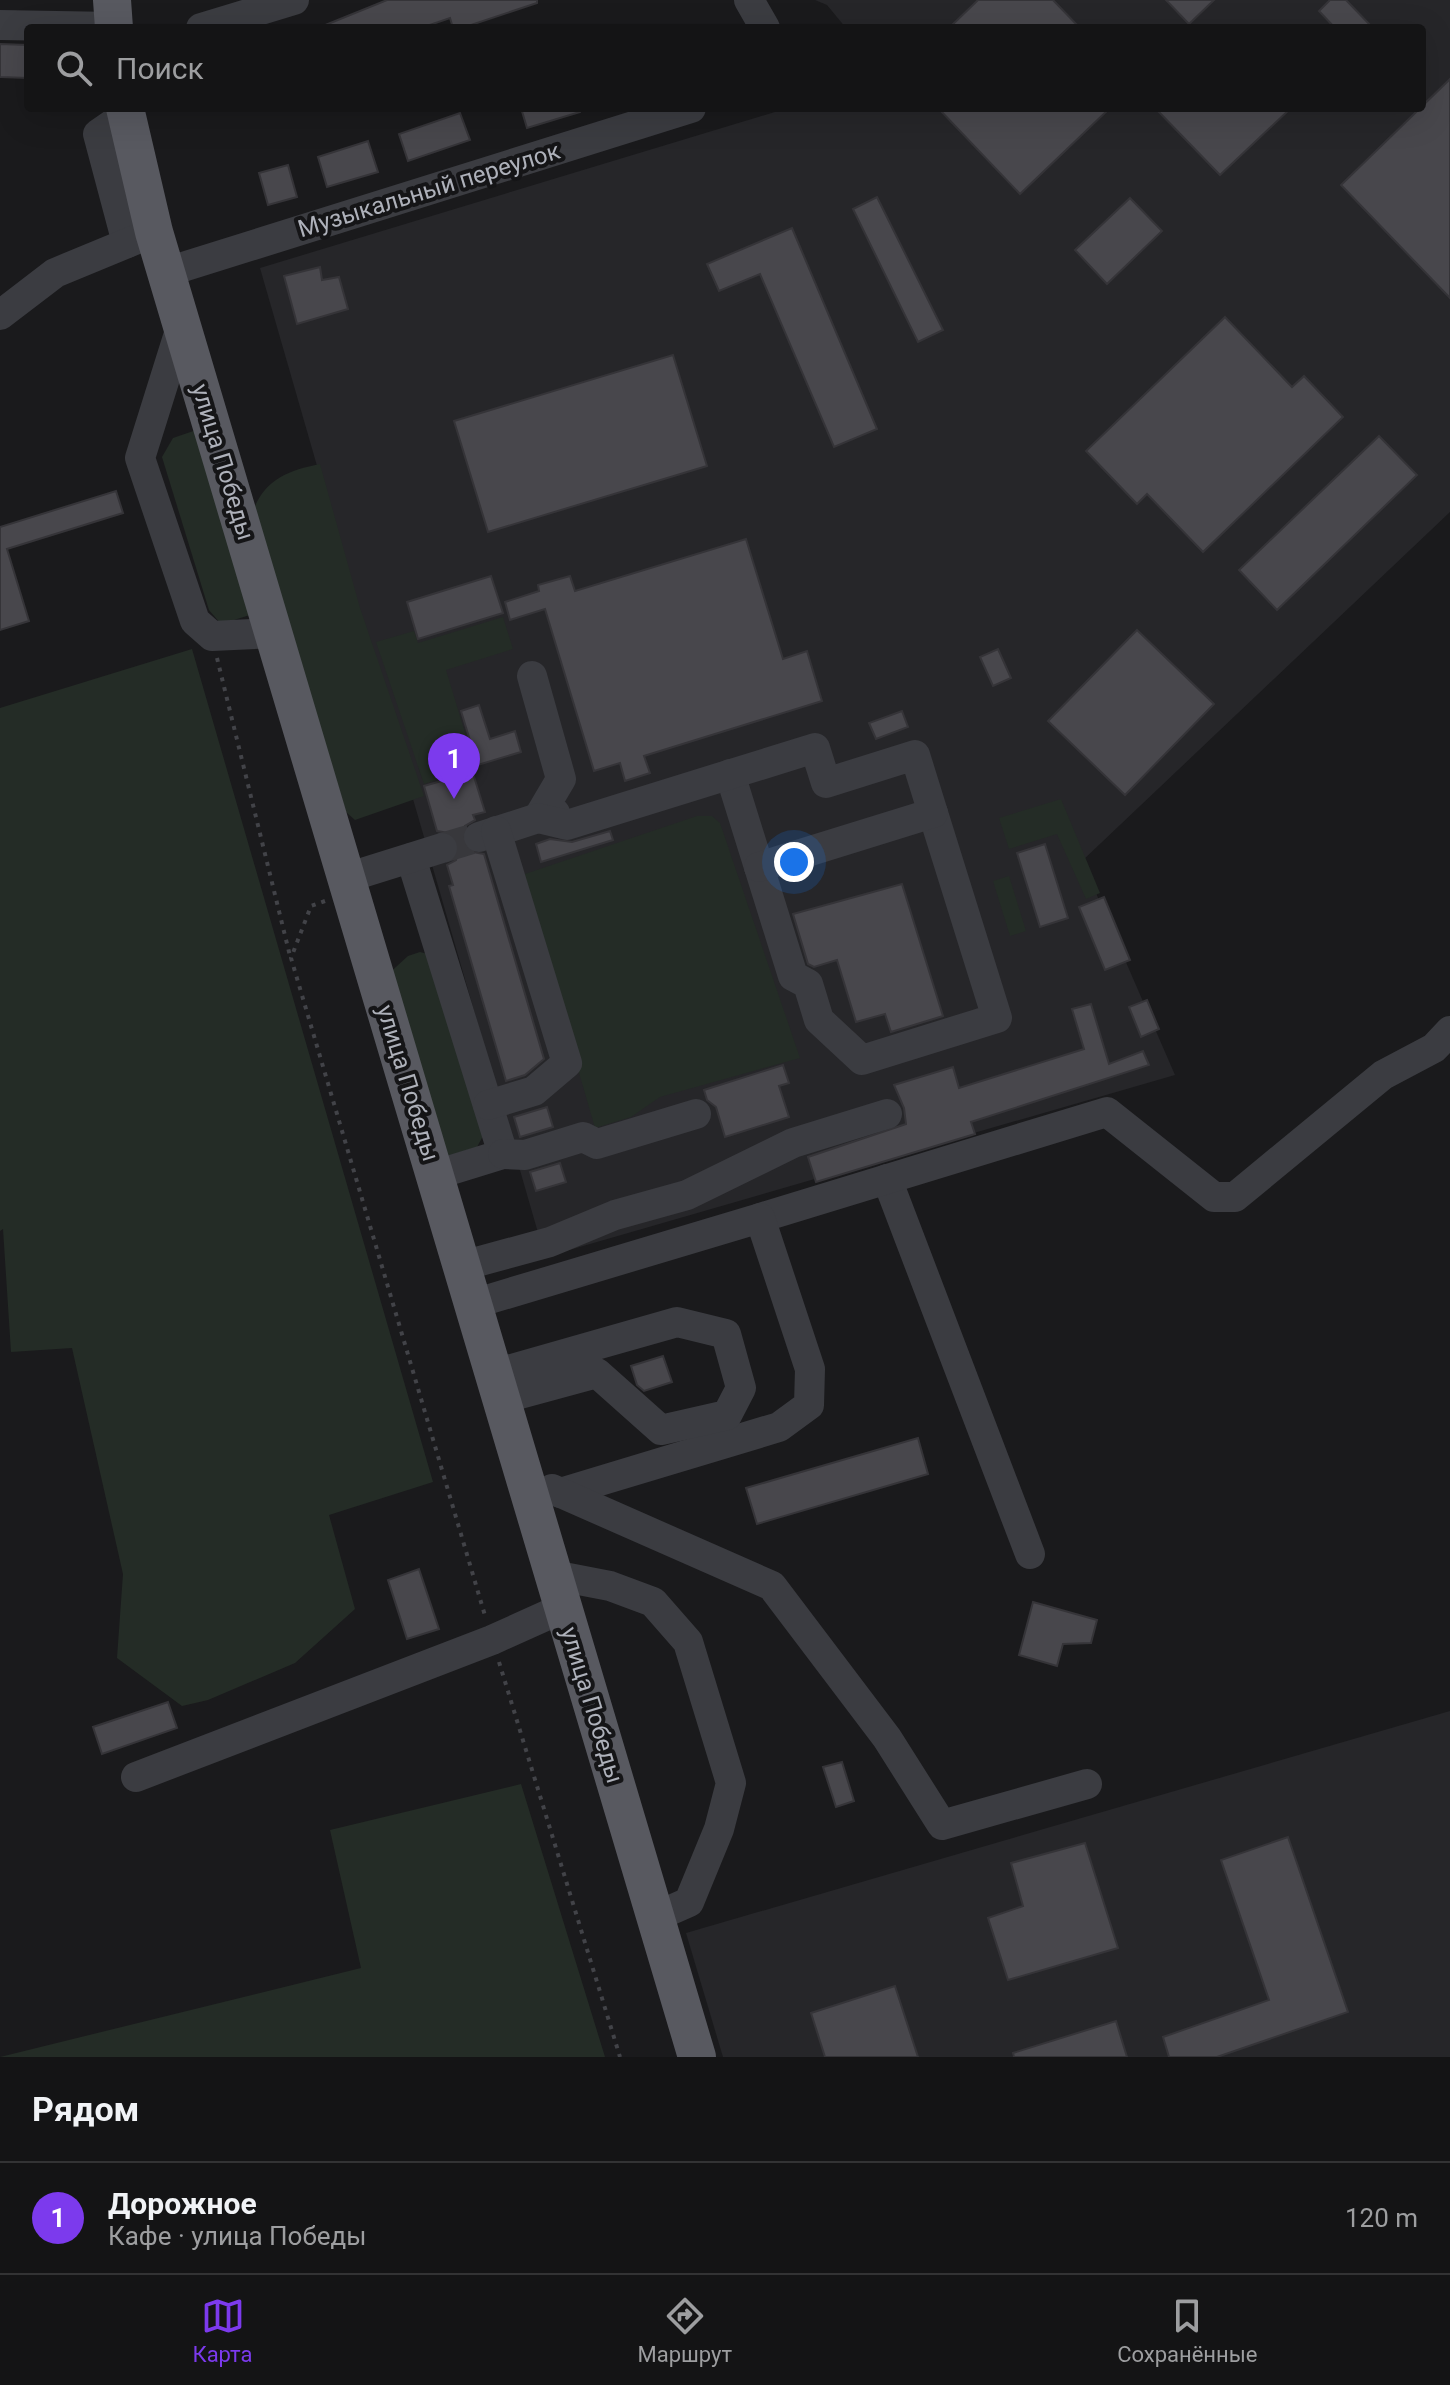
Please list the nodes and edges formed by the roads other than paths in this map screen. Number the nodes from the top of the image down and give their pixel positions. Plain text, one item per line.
1 (294, 0) edge
2 (749, 0) edge
3 (114, 18) edge
4 (214, 24) edge
5 (763, 24) edge
6 (0, 25) edge
7 (126, 112) edge
8 (678, 112) edge
9 (141, 238) junction
10 (167, 272) junction
11 (0, 315) edge
12 (182, 324) junction
13 (274, 633) junction
14 (532, 676) dead end
15 (730, 774) junction
16 (933, 813) junction
17 (538, 818) junction
18 (442, 848) tunnel mouth
19 (411, 858) junction
20 (759, 867) junction
21 (349, 885) junction
22 (1450, 1031) edge
23 (488, 1105) junction
24 (696, 1114) dead end
25 (887, 1114) dead end
26 (503, 1154) junction
27 (435, 1175) junction
28 (887, 1179) junction
29 (760, 1218) junction
30 (462, 1266) junction
31 (473, 1304) junction
32 (497, 1386) junction
33 (524, 1477) junction
34 (560, 1493) junction
35 (1030, 1554) dead end
36 (558, 1591) junction
37 (136, 1777) dead end
38 (1087, 1784) dead end
39 (655, 1917) junction
40 (697, 2057) edge

1 - 4 street
2 - 5 street
3 - 6 street
7 - 9 main road, улица Победы
8 - 10 street, Музыкальный переулок
9 - 10 main road, улица Победы
9 - 11 street
10 - 12 main road, улица Победы
12 - 13 main road, улица Победы
12 - 13 street
13 - 21 main road, улица Победы
14 - 17 street
15 - 16 street
15 - 17 street
15 - 20 street
16 - 20 street
16 - 20 street
17 - 23 street
18 - 19 street
19 - 21 street
19 - 23 street
21 - 27 main road, улица Победы
22 - 28 street
23 - 26 street
24 - 26 street
25 - 30 street
26 - 27 street
27 - 30 main road, улица Победы
28 - 29 street
28 - 35 street
29 - 31 street
29 - 34 street
30 - 31 main road, улица Победы
31 - 32 main road, улица Победы
32 - 32 street
32 - 33 main road, улица Победы
33 - 34 street
33 - 36 main road, улица Победы
34 - 38 street
36 - 37 street
36 - 39 main road, улица Победы
36 - 39 street
39 - 40 main road, улица Победы

